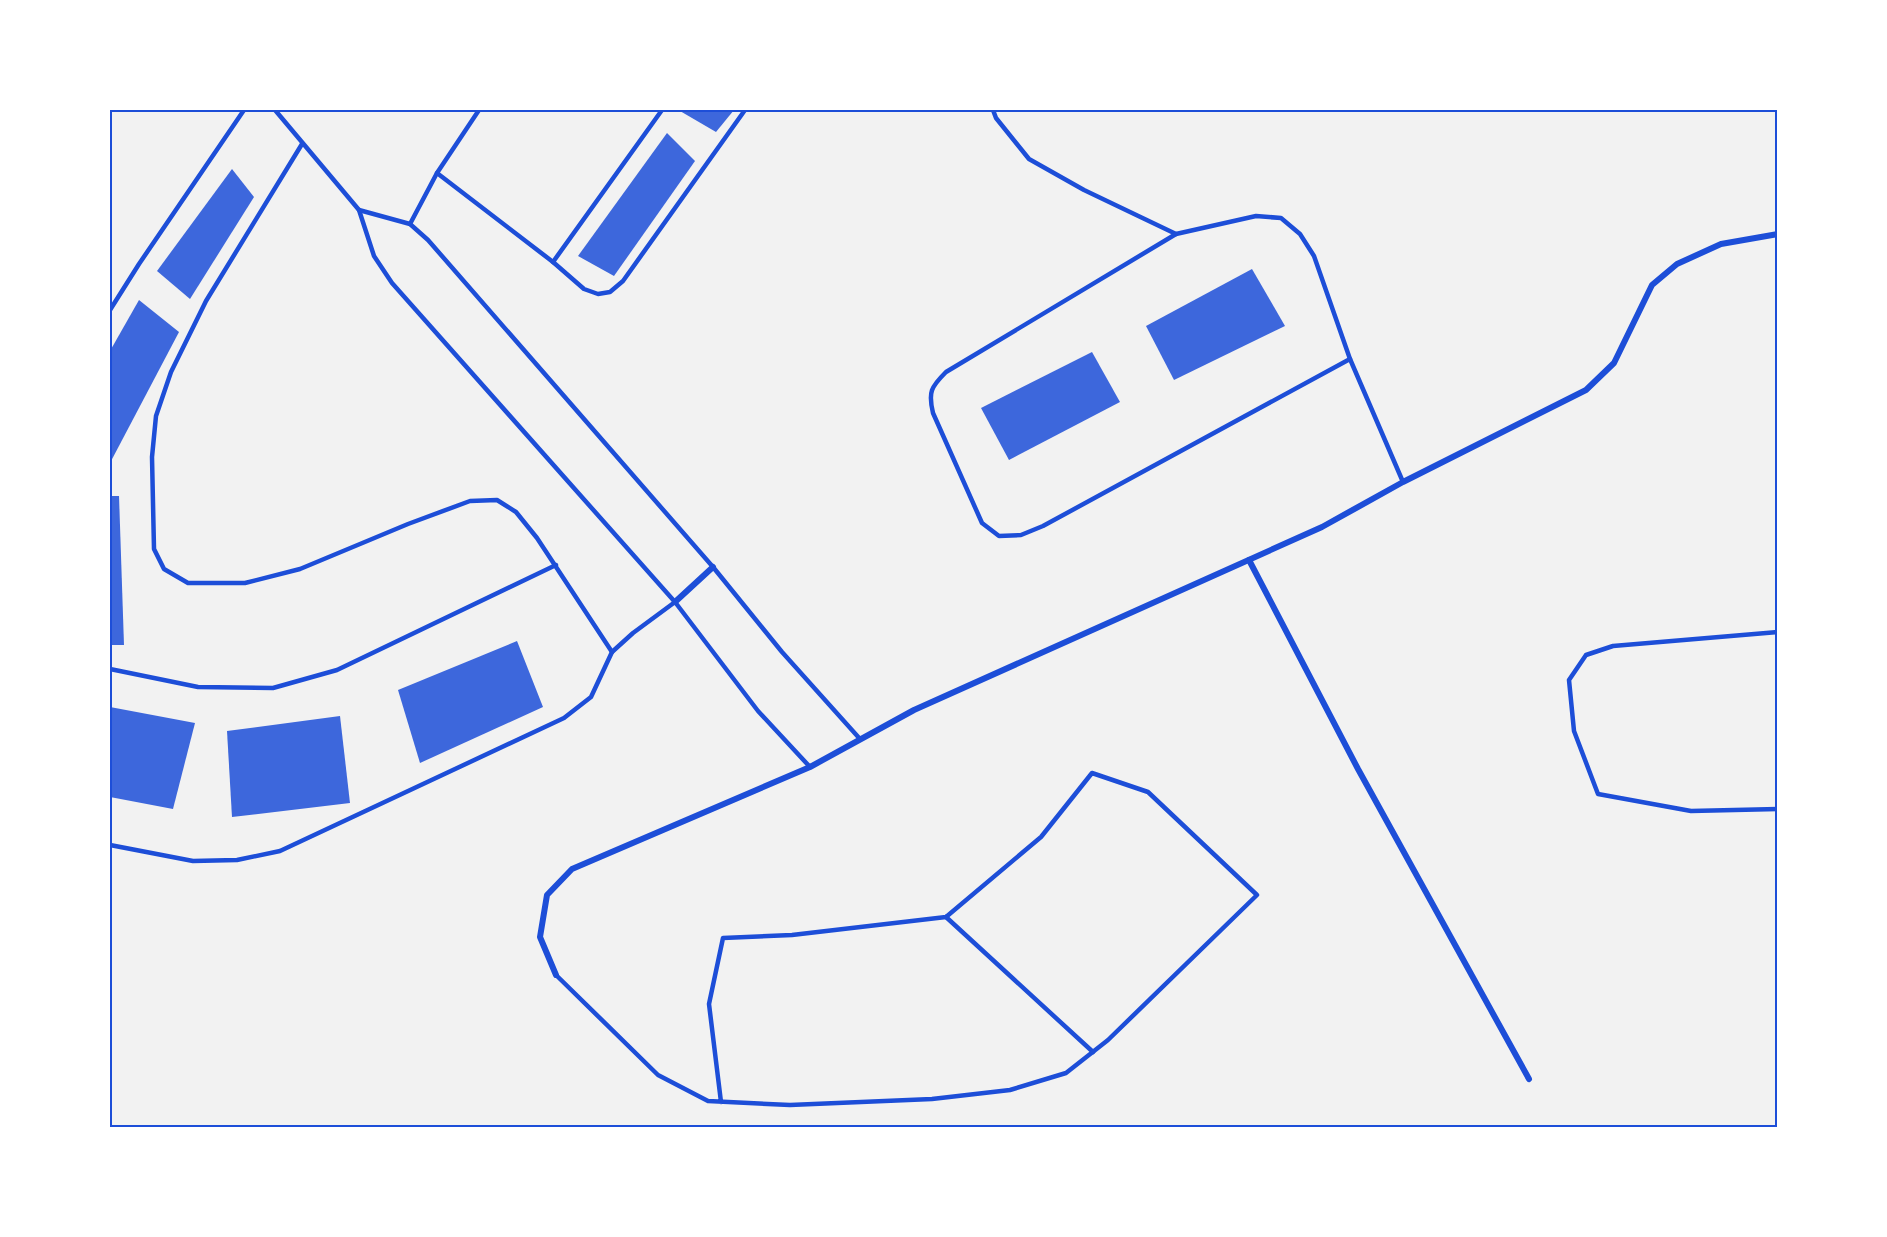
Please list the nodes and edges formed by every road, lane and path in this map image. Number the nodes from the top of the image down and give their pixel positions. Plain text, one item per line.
1 (244, 110) edge
2 (275, 110) edge
3 (479, 110) edge
4 (662, 110) edge
5 (745, 110) edge
6 (993, 110) edge
7 (302, 144) junction
8 (437, 173) junction
9 (359, 210) junction
10 (410, 224) junction
11 (1176, 234) junction
12 (1778, 234) edge
13 (553, 262) junction
14 (110, 310) edge
15 (1350, 359) junction
16 (1403, 482) junction
17 (1249, 560) junction
18 (556, 565) junction
19 (713, 567) junction
20 (675, 602) junction
21 (1778, 632) edge
22 (612, 652) junction
23 (110, 669) edge
24 (860, 739) junction
25 (810, 767) junction
26 (1778, 809) edge
27 (110, 845) edge
28 (946, 917) junction
29 (556, 975) joint
30 (1093, 1052) junction
31 (1528, 1079) dead end
32 (721, 1102) junction

1 - 14 lane
2 - 7 lane
3 - 8 lane
4 - 13 lane
5 - 13 lane
6 - 11 lane
7 - 9 lane
7 - 18 lane
8 - 10 lane
8 - 13 lane
9 - 10 lane
9 - 20 lane
10 - 19 lane
11 - 15 lane
11 - 15 lane
12 - 16 street
15 - 16 lane
16 - 17 street
17 - 24 street
17 - 31 street
18 - 22 lane
18 - 23 lane
19 - 20 street
19 - 24 lane
20 - 22 lane
20 - 25 lane
21 - 26 lane
22 - 27 lane
24 - 25 street
25 - 29 street
28 - 30 lane
28 - 30 lane
28 - 32 lane
29 - 32 lane
30 - 32 lane

